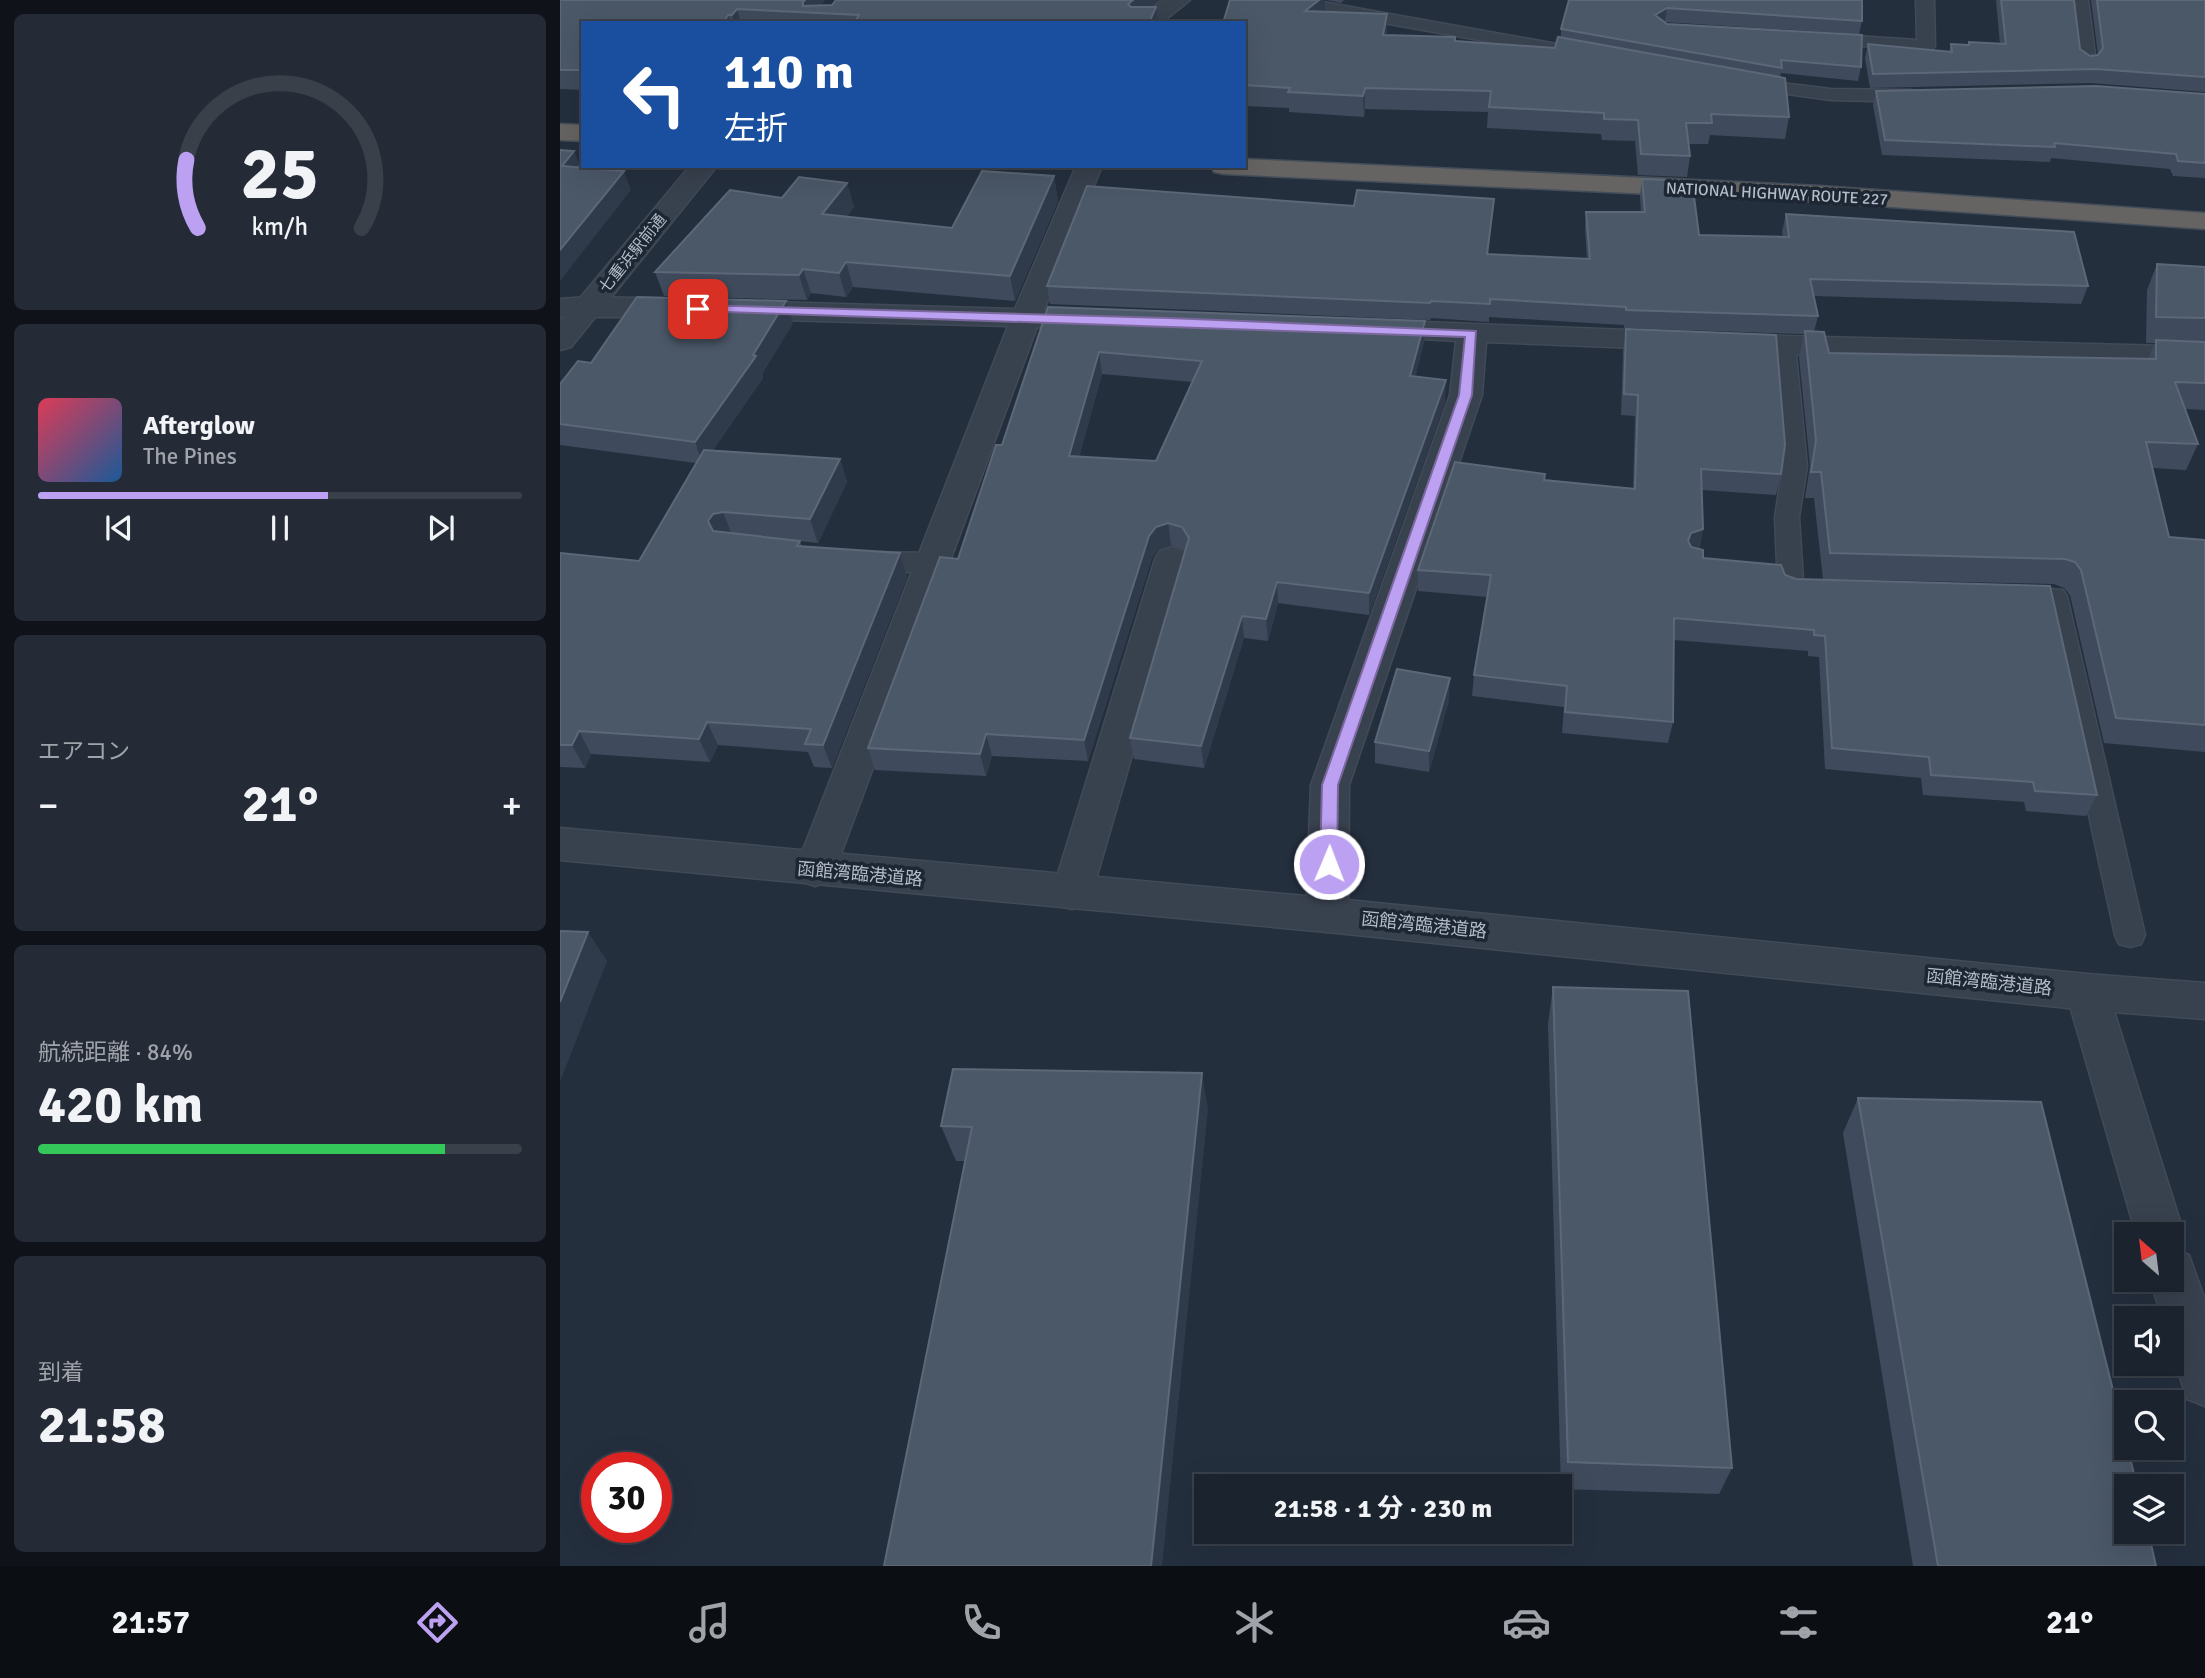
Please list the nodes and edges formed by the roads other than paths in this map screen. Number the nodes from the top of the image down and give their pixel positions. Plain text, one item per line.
1 (1178, 0) edge
2 (1283, 0) edge
3 (1925, 0) edge
4 (2079, 0) edge
5 (1357, 6) edge
6 (1148, 21) edge
7 (1803, 38) edge
8 (1610, 58) edge
9 (2087, 63) edge
10 (1732, 81) edge
11 (1931, 96) edge
12 (560, 132) edge
13 (581, 133) edge
14 (1246, 167) edge
15 (702, 168) edge
16 (1088, 168) edge
17 (2205, 221) edge
18 (575, 307) edge
19 (1026, 318) junction
20 (1130, 320) edge
21 (1348, 328) edge
22 (1472, 333) junction
23 (560, 341) edge
24 (1784, 345) junction
25 (2205, 356) edge
26 (849, 558) edge
27 (1172, 558) dead end
28 (933, 562) junction
29 (1763, 565) edge
30 (1789, 567) junction
31 (1847, 591) edge
32 (1985, 594) edge
33 (560, 844) edge
34 (815, 870) junction
35 (1072, 893) junction
36 (1327, 915) junction
37 (2130, 935) dead end
38 (2087, 992) junction
39 (2205, 1001) edge
40 (2157, 1222) edge
41 (2178, 1292) edge
42 (2205, 1381) edge

1 - 6 street
2 - 5 lane
3 - 7 lane
4 - 9 lane
5 - 8 lane
10 - 11 lane
12 - 13 highway
14 - 17 highway, NATIONAL HIGHWAY ROUTE 227
15 - 18 street, 七重浜駅前通
16 - 19 street
18 - 19 street
18 - 23 street, 七重浜駅前通
19 - 20 street
19 - 28 street
21 - 22 street
22 - 24 street
22 - 36 street
24 - 25 street
24 - 30 lane
26 - 28 lane
27 - 35 street
28 - 34 street
29 - 30 lane
30 - 31 lane
32 - 37 lane
33 - 34 street, 函館湾臨港道路
34 - 35 street, 函館湾臨港道路
35 - 36 street, 函館湾臨港道路
36 - 38 street, 函館湾臨港道路
38 - 39 street, 函館湾臨港道路
38 - 40 street
41 - 42 street

